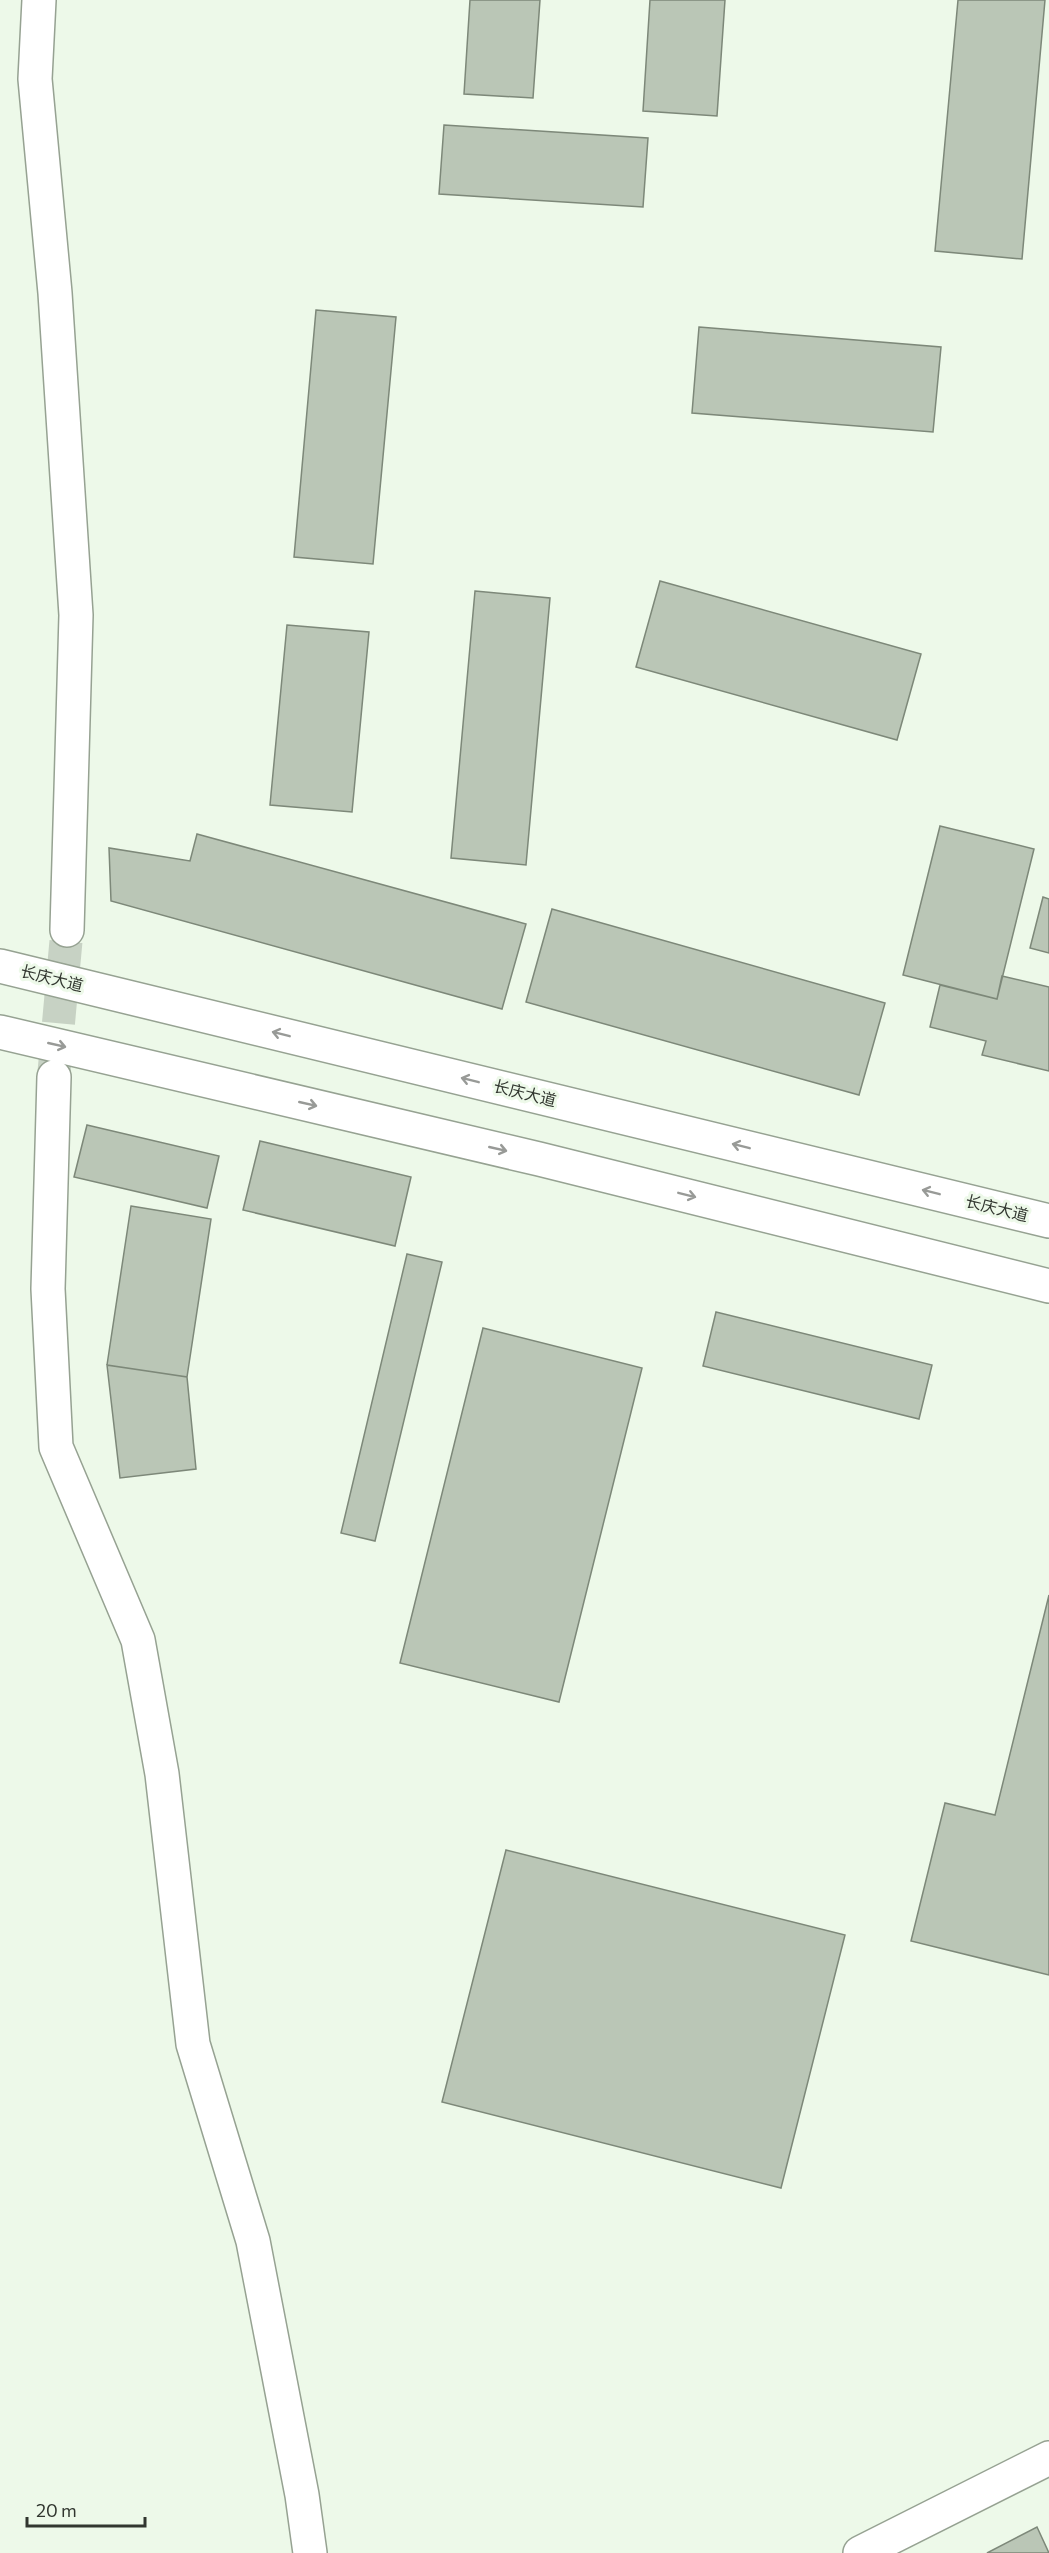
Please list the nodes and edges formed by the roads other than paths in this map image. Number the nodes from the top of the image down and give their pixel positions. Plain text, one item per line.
1 (39, 0) edge
2 (67, 930) tunnel mouth
3 (0, 966) edge
4 (0, 1032) edge
5 (54, 1077) tunnel mouth
6 (1049, 1221) edge
7 (1049, 1286) edge
8 (1049, 2458) edge
9 (310, 2553) edge
10 (860, 2553) edge

1 - 2 street
6 -> 3 street, 长庆大道
4 -> 7 street
5 - 9 street
8 - 10 street

